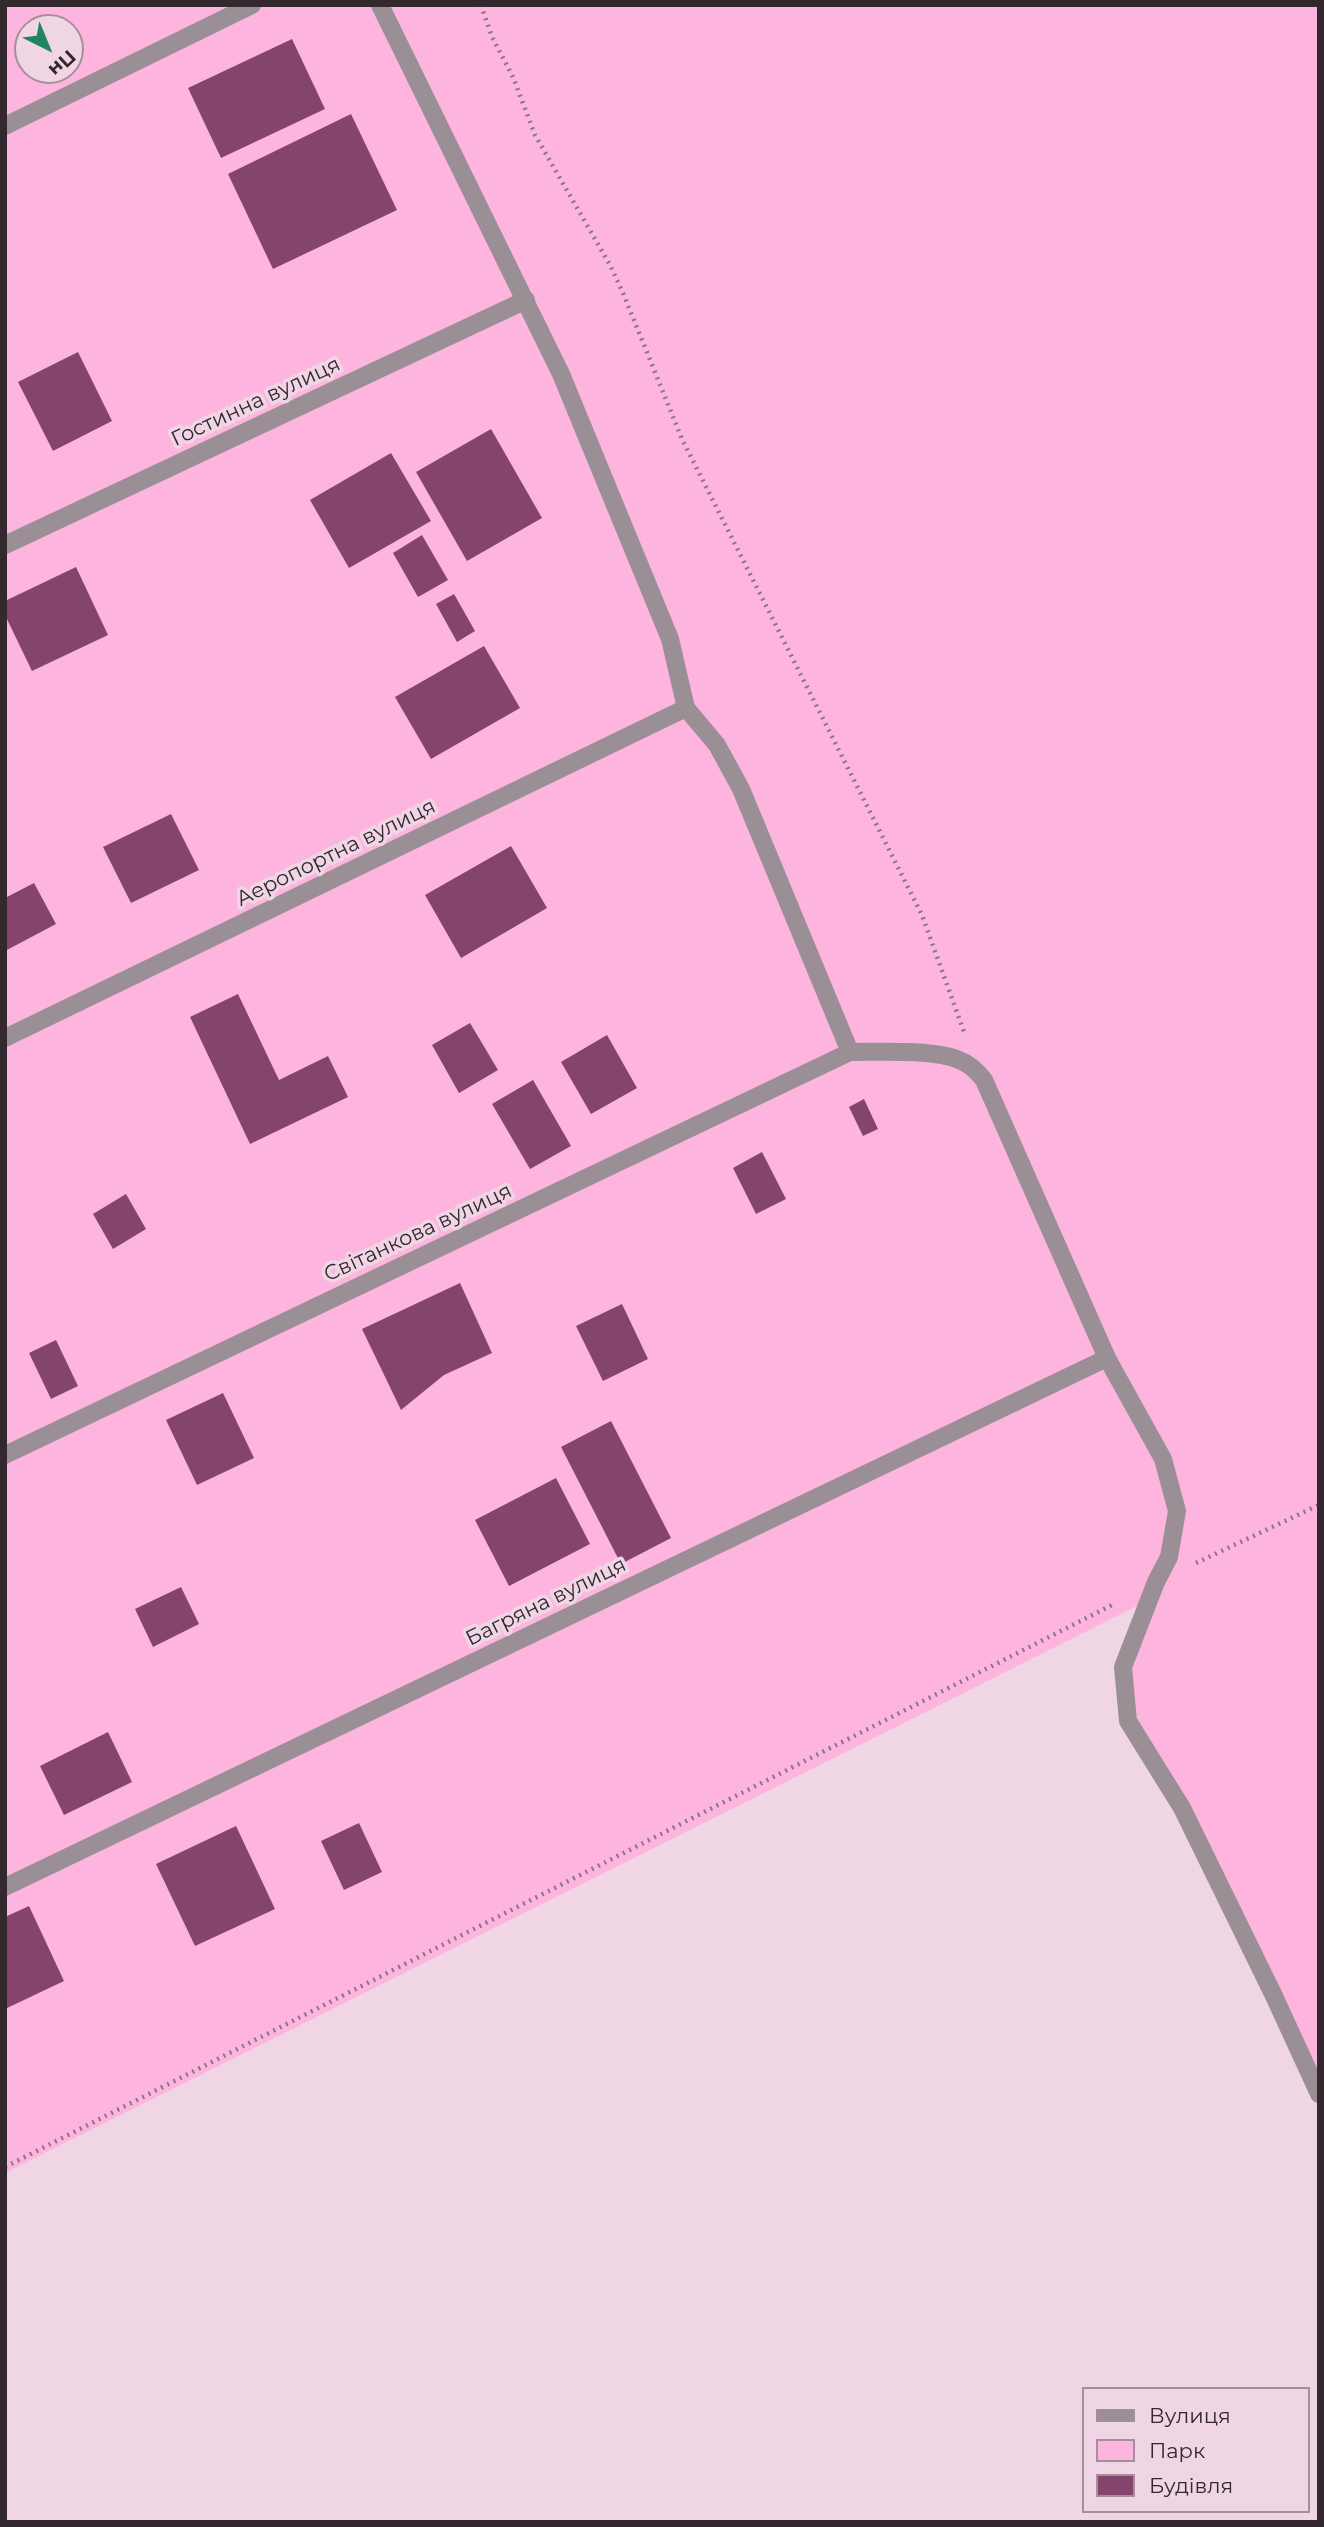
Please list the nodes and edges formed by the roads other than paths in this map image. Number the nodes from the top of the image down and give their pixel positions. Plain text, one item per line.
1 (252, 5) edge
2 (380, 5) edge
3 (5, 126) edge
4 (526, 300) junction
5 (5, 545) edge
6 (686, 708) junction
7 (5, 1038) edge
8 (850, 1052) junction
9 (1107, 1357) junction
10 (5, 1454) edge
11 (5, 1887) edge
12 (1319, 2094) edge

1 - 3 street
2 - 4 street
4 - 5 street, Гостинна вулиця
4 - 6 street
6 - 7 street, Аеропортна вулиця
6 - 8 street
8 - 9 street
8 - 10 street, Світанкова вулиця
9 - 11 street, Багряна вулиця
9 - 12 street

